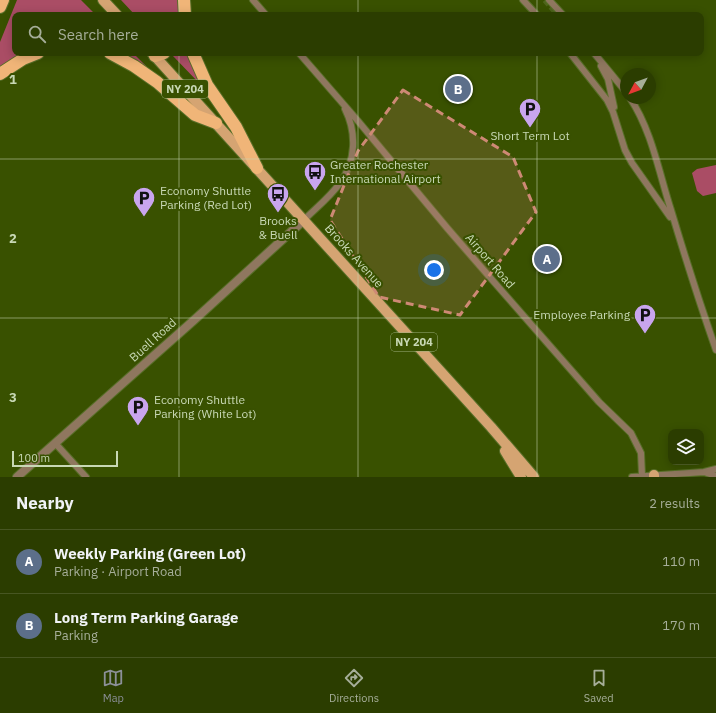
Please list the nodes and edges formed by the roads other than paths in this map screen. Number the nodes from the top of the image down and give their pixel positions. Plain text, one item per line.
1 (3, 0) edge
2 (103, 0) edge
3 (184, 0) edge
4 (253, 0) edge
5 (523, 0) edge
6 (549, 0) edge
7 (0, 7) edge
8 (114, 12) edge
9 (184, 12) edge
10 (263, 12) edge
11 (534, 12) edge
12 (560, 12) edge
13 (30, 56) edge
14 (116, 56) edge
15 (159, 56) edge
16 (194, 56) edge
17 (302, 56) edge
18 (572, 56) edge
19 (596, 56) edge
20 (602, 65) junction
21 (0, 74) edge
22 (620, 85) edge
23 (338, 98) junction
24 (634, 104) edge
25 (216, 123) junction
26 (617, 124) junction
27 (257, 168) junction
28 (304, 220) junction
29 (677, 231) junction
30 (716, 350) edge
31 (491, 427) junction
32 (55, 443) junction
33 (716, 469) edge
34 (704, 472) junction
35 (642, 475) junction
36 (654, 476) edge
37 (716, 476) edge
38 (17, 477) edge
39 (86, 477) edge
40 (521, 477) edge
41 (534, 477) edge
42 (632, 477) edge

1 - 7 highway
2 - 8 main road
3 - 9 highway
4 - 10 street
5 - 11 street
6 - 12 street
13 - 21 highway
14 - 25 highway
15 - 25 main road, Brooks Avenue / NY 204
16 - 27 highway
17 - 23 street, Airport Road
18 - 26 street
19 - 20 street
20 - 22 street
20 - 26 street
23 - 28 street, Airport Road
23 - 35 street, Airport Road
24 - 29 street
25 - 27 main road, Brooks Avenue / NY 204
26 - 29 street
27 - 28 main road, Brooks Avenue / NY 204
28 - 31 main road, Brooks Avenue / NY 204
28 - 32 street, Buell Road
29 - 30 street
31 - 40 main road
31 - 41 main road, Brooks Avenue / NY 204
32 - 38 street, Buell Road
32 - 39 street
33 - 34 street
34 - 36 street
34 - 37 street
35 - 36 street
35 - 42 street

